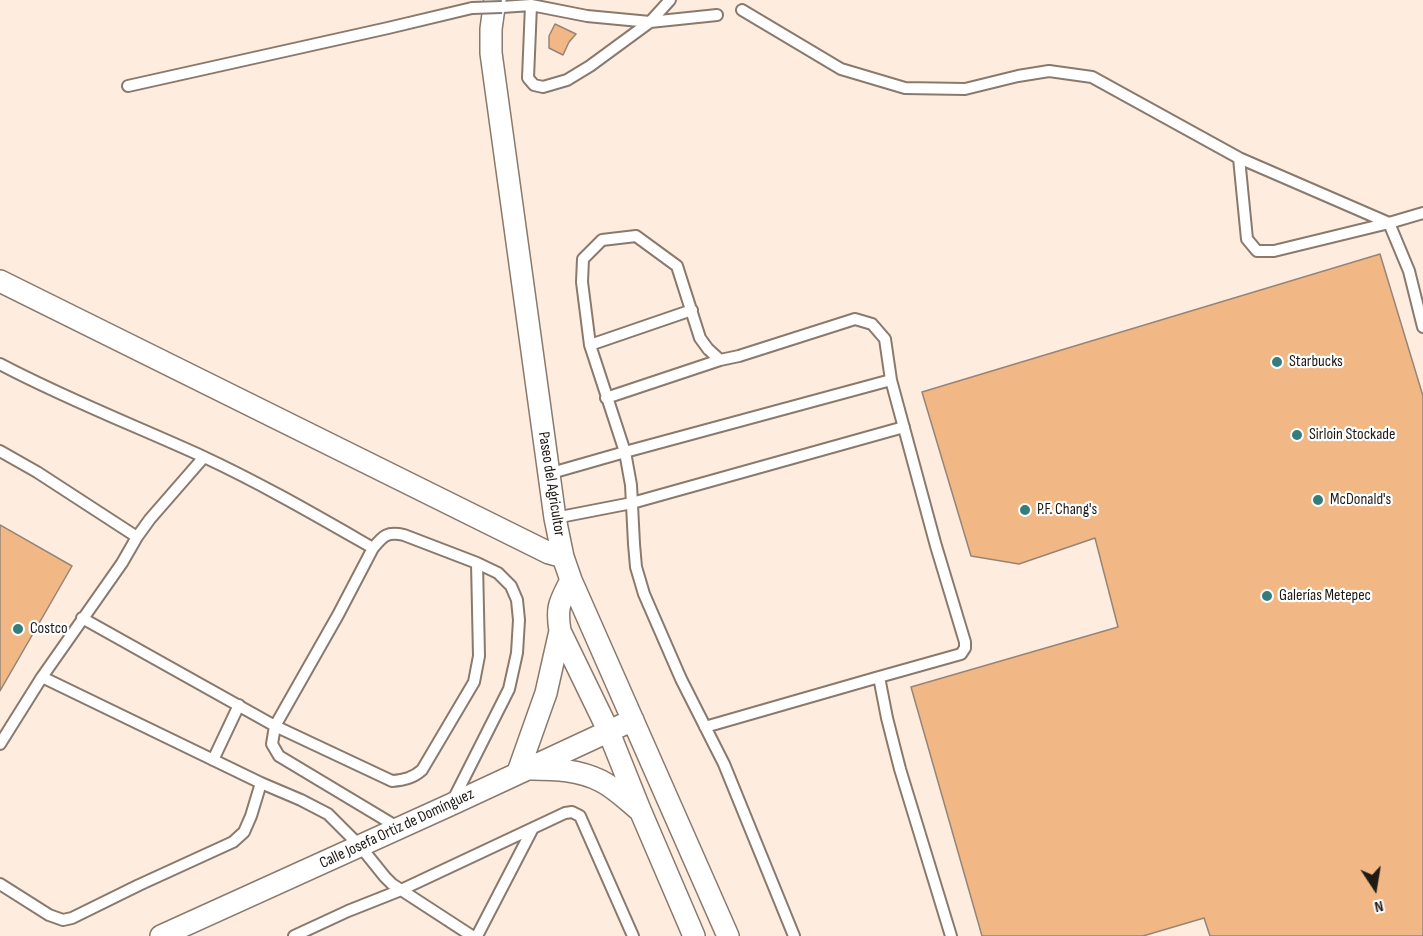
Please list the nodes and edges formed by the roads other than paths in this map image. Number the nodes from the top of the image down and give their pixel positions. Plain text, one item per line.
1 (670, 0) edge
2 (499, 3) edge
3 (531, 5) junction
4 (742, 10) dead end
5 (717, 15) dead end
6 (650, 22) junction
7 (128, 86) dead end
8 (1239, 158) junction
9 (1423, 213) edge
10 (1389, 223) junction
11 (0, 281) edge
12 (692, 310) junction
13 (1423, 327) edge
14 (590, 345) junction
15 (720, 360) junction
16 (0, 364) edge
17 (891, 380) junction
18 (606, 398) junction
19 (904, 427) junction
20 (0, 452) edge
21 (625, 452) junction
22 (204, 458) junction
23 (548, 474) junction
24 (632, 503) junction
25 (555, 518) junction
26 (137, 537) junction
27 (373, 548) junction
28 (563, 557) junction
29 (477, 563) junction
30 (571, 580) junction
31 (82, 618) junction
32 (560, 631) junction
33 (42, 676) junction
34 (879, 677) junction
35 (239, 705) junction
36 (633, 720) junction
37 (275, 726) junction
38 (705, 727) junction
39 (608, 730) junction
40 (0, 744) edge
41 (213, 760) junction
42 (522, 771) junction
43 (261, 783) junction
44 (450, 805) junction
45 (640, 810) junction
46 (533, 827) junction
47 (399, 828) junction
48 (360, 846) junction
49 (0, 884) edge
50 (401, 890) junction
51 (161, 936) edge
52 (294, 936) edge
53 (472, 936) edge
54 (477, 936) edge
55 (633, 936) edge
56 (694, 936) edge
57 (729, 936) edge
58 (795, 936) edge
59 (951, 936) edge

1 - 6 lane
2 - 3 lane
2 - 7 lane, bridge
2 - 23 street, Paseo del Agricultor
3 - 6 lane
3 - 6 lane
4 - 8 lane
5 - 6 lane
8 - 10 lane
8 - 10 lane
9 - 10 lane
10 - 13 lane
11 - 28 street
12 - 14 lane
12 - 14 lane
12 - 15 lane
14 - 18 lane
15 - 17 lane
15 - 18 lane
16 - 22 lane
17 - 19 lane
17 - 21 lane
18 - 21 lane
19 - 24 lane
19 - 34 lane
20 - 26 lane
21 - 23 lane
21 - 24 lane
22 - 26 lane
22 - 27 lane
23 - 25 street, Paseo del Agricultor
24 - 25 lane
24 - 38 lane
25 - 28 street, Paseo del Agricultor
26 - 31 lane
27 - 29 lane
27 - 37 lane
28 - 30 street, Paseo del Agricultor
29 - 37 lane
29 - 44 lane
30 - 32 street
30 - 36 street, Paseo del Agricultor
31 - 33 lane
31 - 35 lane
32 - 39 street
32 - 42 street
33 - 40 lane
33 - 41 lane
34 - 38 lane
34 - 59 lane
35 - 37 lane
35 - 41 lane
36 - 39 street, Calle Josefa Ortiz de Domínguez
36 - 57 street, Paseo del Agricultor
37 - 47 lane
38 - 58 lane
39 - 42 street, Calle Josefa Ortiz de Domínguez
39 - 45 street
41 - 43 lane
42 - 44 street, Calle Josefa Ortiz de Domínguez
42 - 45 street
43 - 48 lane
43 - 49 lane
44 - 47 street, Calle Josefa Ortiz de Domínguez
45 - 56 street
46 - 50 lane
46 - 54 lane
46 - 55 lane
47 - 48 street, Calle Josefa Ortiz de Domínguez
48 - 50 lane
48 - 51 street, Calle Josefa Ortiz de Domínguez
50 - 52 lane
50 - 53 lane

